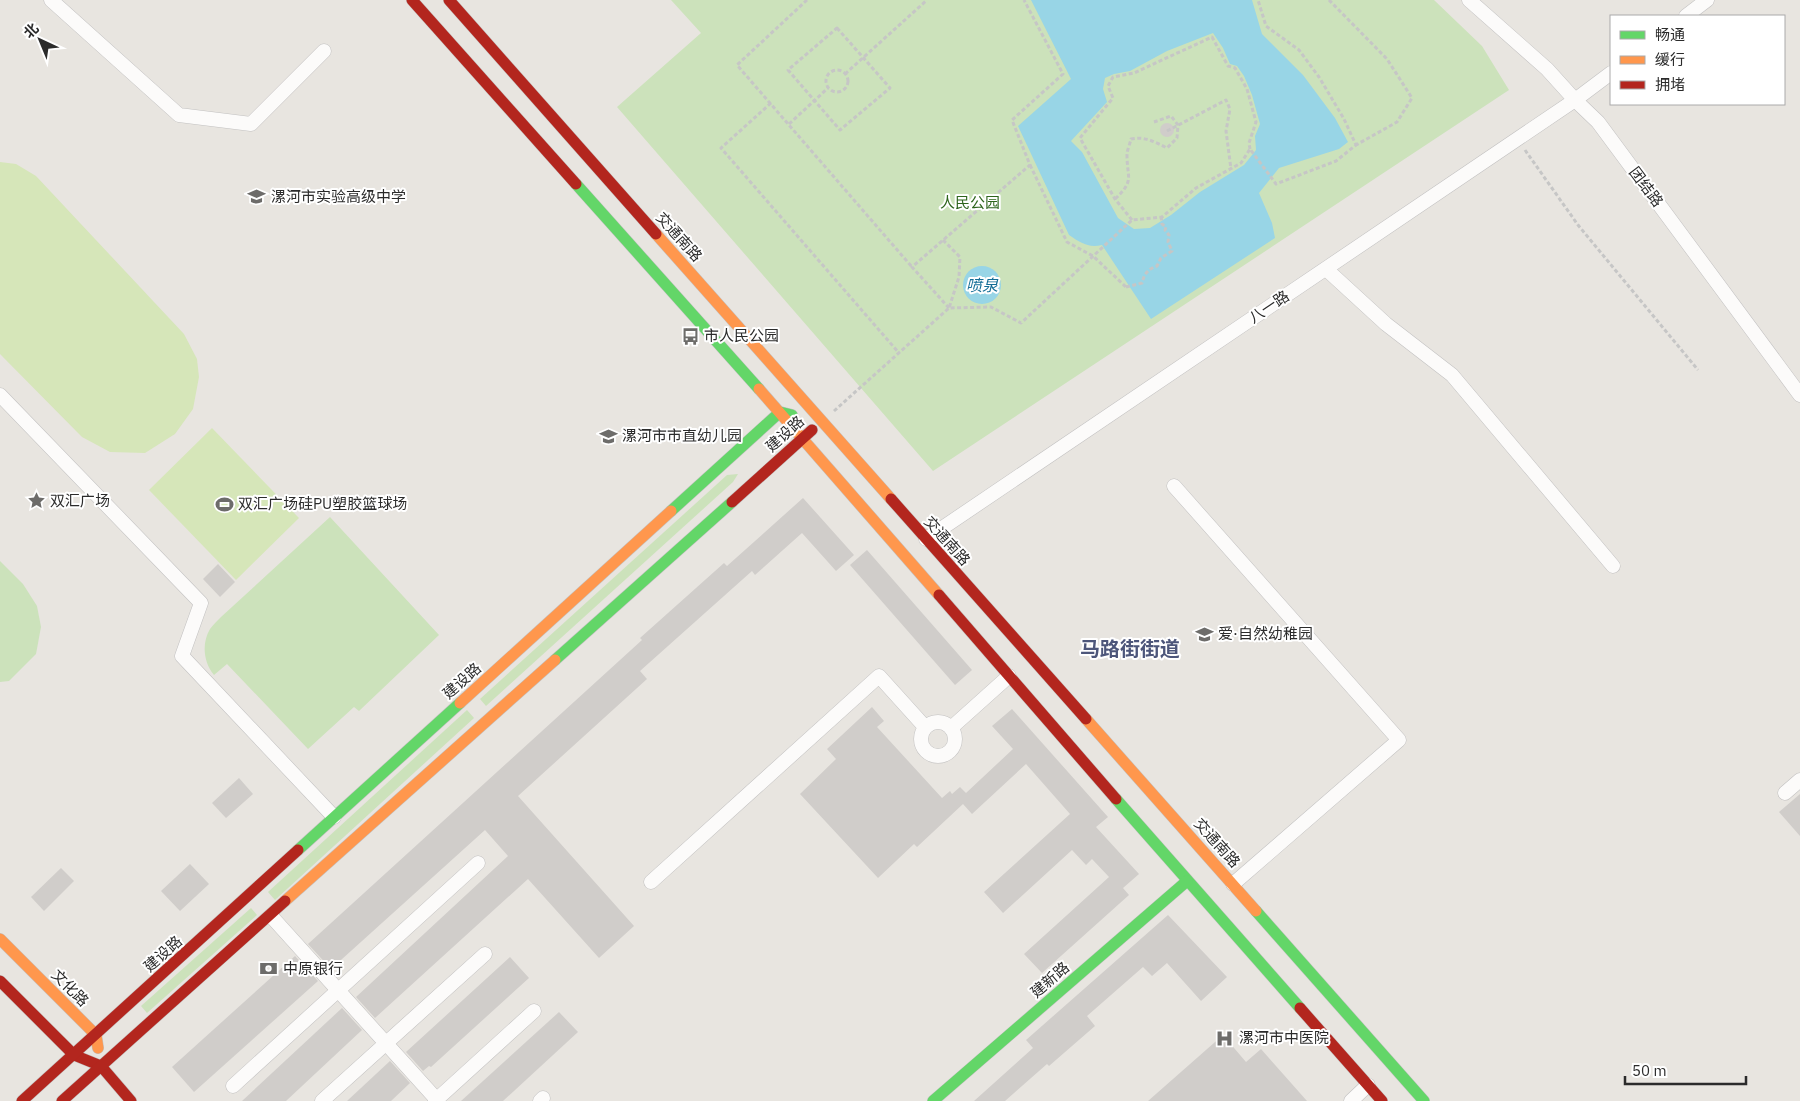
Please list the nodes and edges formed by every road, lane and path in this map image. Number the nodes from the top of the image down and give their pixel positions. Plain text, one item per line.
1 (51, 0) edge
2 (412, 0) edge
3 (449, 0) edge
4 (807, 0) edge
5 (927, 0) edge
6 (1024, 0) edge
7 (1258, 0) edge
8 (1329, 0) edge
9 (1470, 0) edge
10 (1707, 0) edge
11 (1687, 15) edge
12 (324, 51) dead end
13 (863, 57) junction
14 (845, 74) junction
15 (1610, 74) edge
16 (828, 88) junction
17 (1575, 100) junction
18 (814, 101) junction
19 (771, 103) junction
20 (1154, 122) dead end
21 (789, 124) junction
22 (1178, 125) junction
23 (1167, 131) dead end
24 (1518, 139) junction
25 (1356, 145) junction
26 (1250, 150) junction
27 (1030, 165) junction
28 (1230, 169) junction
29 (1115, 199) junction
30 (1161, 216) junction
31 (1132, 220) junction
32 (943, 240) junction
33 (1093, 256) junction
34 (912, 267) junction
35 (1326, 269) junction
36 (949, 308) junction
37 (899, 352) junction
38 (1698, 370) dead end
39 (0, 395) edge
40 (1800, 395) edge
41 (780, 412) junction
42 (822, 421) junction
43 (803, 438) junction
44 (1174, 486) dead end
45 (926, 539) junction
46 (1613, 566) dead end
47 (1020, 667) junction
48 (472, 703) junction
49 (488, 721) junction
50 (925, 727) junction
51 (951, 728) junction
52 (1800, 780) edge
53 (1785, 793) dead end
54 (334, 817) junction
55 (478, 863) dead end
56 (1187, 881) junction
57 (651, 882) dead end
58 (1234, 884) junction
59 (261, 905) junction
60 (0, 939) edge
61 (485, 954) dead end
62 (0, 981) edge
63 (338, 990) junction
64 (534, 1011) dead end
65 (96, 1035) junction
66 (386, 1043) junction
67 (74, 1055) junction
68 (101, 1066) junction
69 (1368, 1085) junction
70 (233, 1086) dead end
71 (22, 1101) edge
72 (62, 1101) edge
73 (131, 1101) edge
74 (322, 1101) edge
75 (436, 1101) edge
76 (933, 1101) edge
77 (1351, 1101) edge
78 (1382, 1101) edge
79 (1424, 1101) edge

1 - 12 street
2 - 41 main road, 交通南路
3 - 42 main road, 交通南路
4 - 19 path
5 - 13 path
6 - 27 path
7 - 25 path
8 - 25 path
9 - 17 street, 团结路
10 - 11 street
13 - 14 path
13 - 18 path
13 - 18 path
14 - 16 path
14 - 16 path
15 - 17 street, 八一路
16 - 18 path
17 - 24 street, 八一路
17 - 40 street, 团结路
18 - 21 path
19 - 21 path
19 - 37 path
20 - 22 path
21 - 34 path
22 - 23 path
22 - 28 path
22 - 29 path
24 - 35 street, 八一路
24 - 38 path
25 - 26 path
26 - 28 path
26 - 29 path
27 - 32 path
27 - 33 path
28 - 30 path
29 - 31 path
30 - 31 path
30 - 33 path, bridge
31 - 33 path
32 - 34 path
32 - 36 path
33 - 36 path
34 - 36 path
35 - 45 street, 八一路
35 - 46 street
36 - 37 path
37 - 42 path
39 - 54 street
41 - 42 main road, 建设路
41 - 43 main road, 交通南路
41 - 48 main road, 建设路
42 - 43 main road, 建设路
42 - 45 main road, 交通南路
43 - 47 main road, 交通南路
43 - 49 main road, 建设路
44 - 58 street
45 - 47 main road, 交通南路
47 - 51 street
47 - 56 main road, 交通南路
47 - 58 main road, 交通南路
48 - 49 main road
48 - 54 main road, 建设路
49 - 59 main road, 建设路
50 - 51 street
50 - 51 street
50 - 57 street
52 - 53 street
54 - 59 main road, 建设路
55 - 63 street
56 - 69 main road, 交通南路
56 - 76 main road, 建新路
58 - 79 main road, 交通南路
59 - 63 street
59 - 65 main road, 建设路
59 - 68 main road, 建设路
60 - 65 main road, 文化路
61 - 66 street
62 - 67 main road
63 - 66 street
63 - 70 street
64 - 75 street
65 - 67 main road, 建设路
65 - 68 main road
66 - 74 street
66 - 75 street
67 - 68 main road
67 - 71 main road, 建设路
68 - 72 main road, 建设路
68 - 73 main road
69 - 77 street
69 - 78 main road, 交通南路

